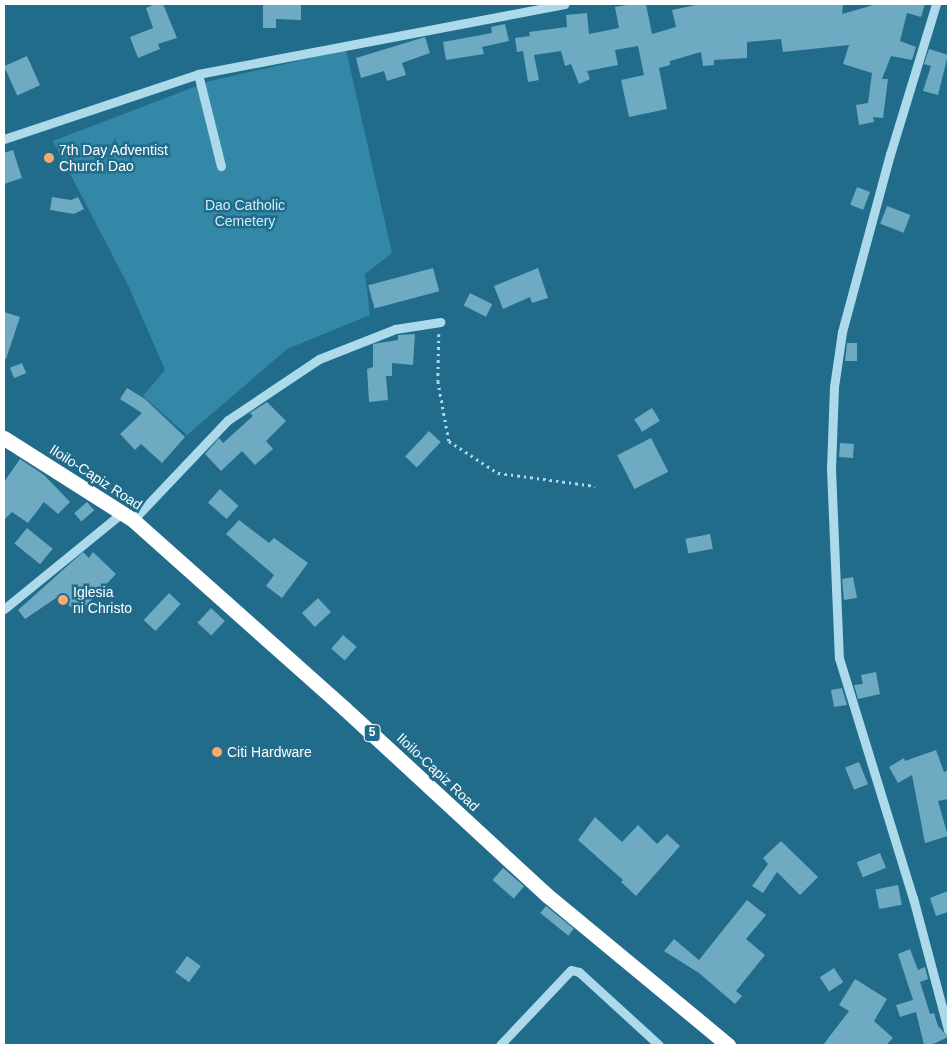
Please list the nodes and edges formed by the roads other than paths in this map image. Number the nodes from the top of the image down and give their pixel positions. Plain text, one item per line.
1 (564, 4) edge
2 (936, 4) edge
3 (198, 74) junction
4 (4, 139) edge
5 (221, 166) dead end
6 (440, 322) road end
7 (4, 438) edge
8 (128, 516) junction
9 (4, 609) edge
10 (948, 1030) edge
11 (500, 1045) edge
12 (659, 1045) edge
13 (728, 1045) edge

1 - 3 street
2 - 10 street
3 - 4 street
3 - 5 street
6 - 8 street
7 - 8 highway, Iloilo-Capiz Road / 5
8 - 9 street
8 - 13 highway, Iloilo-Capiz Road / 5
11 - 12 street

